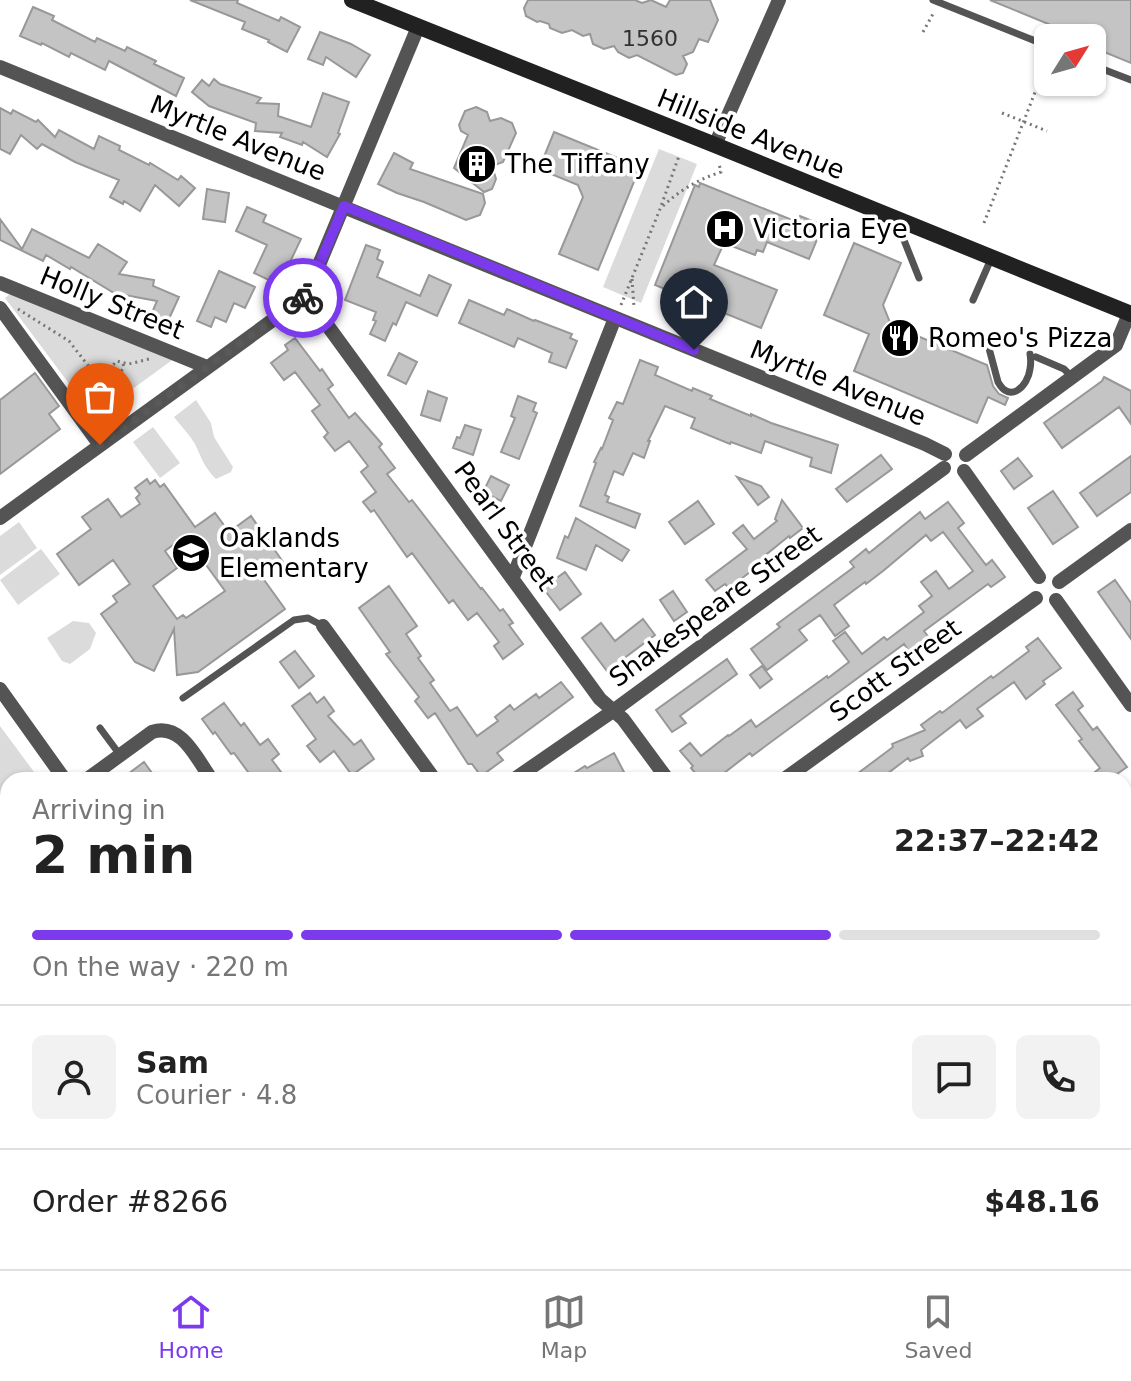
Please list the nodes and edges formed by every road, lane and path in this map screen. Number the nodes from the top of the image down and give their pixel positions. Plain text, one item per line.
1 (352, 0) edge
2 (779, 0) edge
3 (933, 0) edge
4 (932, 11) dead end
5 (418, 27) junction
6 (923, 32) dead end
7 (1034, 40) edge
8 (0, 67) edge
9 (1106, 70) edge
10 (1131, 80) edge
11 (1034, 95) edge
12 (1002, 113) dead end
13 (1024, 121) junction
14 (1047, 131) dead end
15 (715, 145) junction
16 (679, 156) dead end
17 (721, 172) dead end
18 (344, 206) junction
19 (660, 209) junction
20 (895, 218) junction
21 (984, 223) dead end
22 (991, 257) junction
23 (632, 278) junction
24 (919, 278) dead end
25 (0, 283) edge
26 (306, 296) junction
27 (973, 300) dead end
28 (621, 303) dead end
29 (634, 307) dead end
30 (1, 309) edge
31 (1130, 312) edge
32 (615, 318) junction
33 (986, 337) dead end
34 (112, 366) dead end
35 (207, 367) junction
36 (105, 377) junction
37 (1072, 377) junction
38 (95, 416) dead end
39 (100, 445) junction
40 (966, 455) junction
41 (945, 461) junction
42 (964, 471) junction
43 (0, 518) edge
44 (1131, 530) edge
45 (513, 577) junction
46 (1039, 577) junction
47 (1059, 582) junction
48 (1036, 598) junction
49 (1056, 600) junction
50 (323, 626) joint
51 (0, 689) edge
52 (183, 698) dead end
53 (1131, 705) edge
54 (613, 711) junction
55 (100, 728) dead end
56 (120, 755) junction
57 (59, 772) edge
58 (97, 772) edge
59 (206, 772) edge
60 (429, 772) edge
61 (525, 772) edge
62 (662, 772) edge
63 (794, 772) edge

1 - 5 main road, Hillside Avenue
2 - 15 street
3 - 7 lane
4 - 6 path
5 - 15 main road, Hillside Avenue
5 - 18 street
8 - 18 street, Myrtle Avenue
9 - 10 lane
11 - 13 path
12 - 13 path
13 - 14 path
13 - 21 path
15 - 20 main road, Hillside Avenue
16 - 19 path
17 - 19 path
18 - 26 street
18 - 32 street, Myrtle Avenue
19 - 23 path
20 - 22 main road, Hillside Avenue
20 - 24 lane
22 - 27 lane
22 - 31 main road, Hillside Avenue
23 - 28 path
23 - 29 path
25 - 35 street, Holly Street
26 - 35 street
26 - 45 street, Pearl Street
30 - 36 path
30 - 39 street
31 - 37 street
32 - 41 street, Myrtle Avenue
32 - 45 street
33 - 37 lane
34 - 36 path
35 - 39 street
36 - 38 path
37 - 40 street
39 - 43 street
40 - 41 street
40 - 42 street
41 - 42 street
41 - 54 street, Shakespeare Street
42 - 46 street
44 - 47 street
45 - 54 street, Pearl Street
46 - 47 street
46 - 48 street
47 - 49 street
48 - 49 street
48 - 63 street, Scott Street
49 - 53 street
50 - 52 lane
50 - 60 street
51 - 57 street
54 - 61 street, Shakespeare Street
54 - 62 street, Pearl Street
55 - 56 lane
56 - 58 street
56 - 59 street

